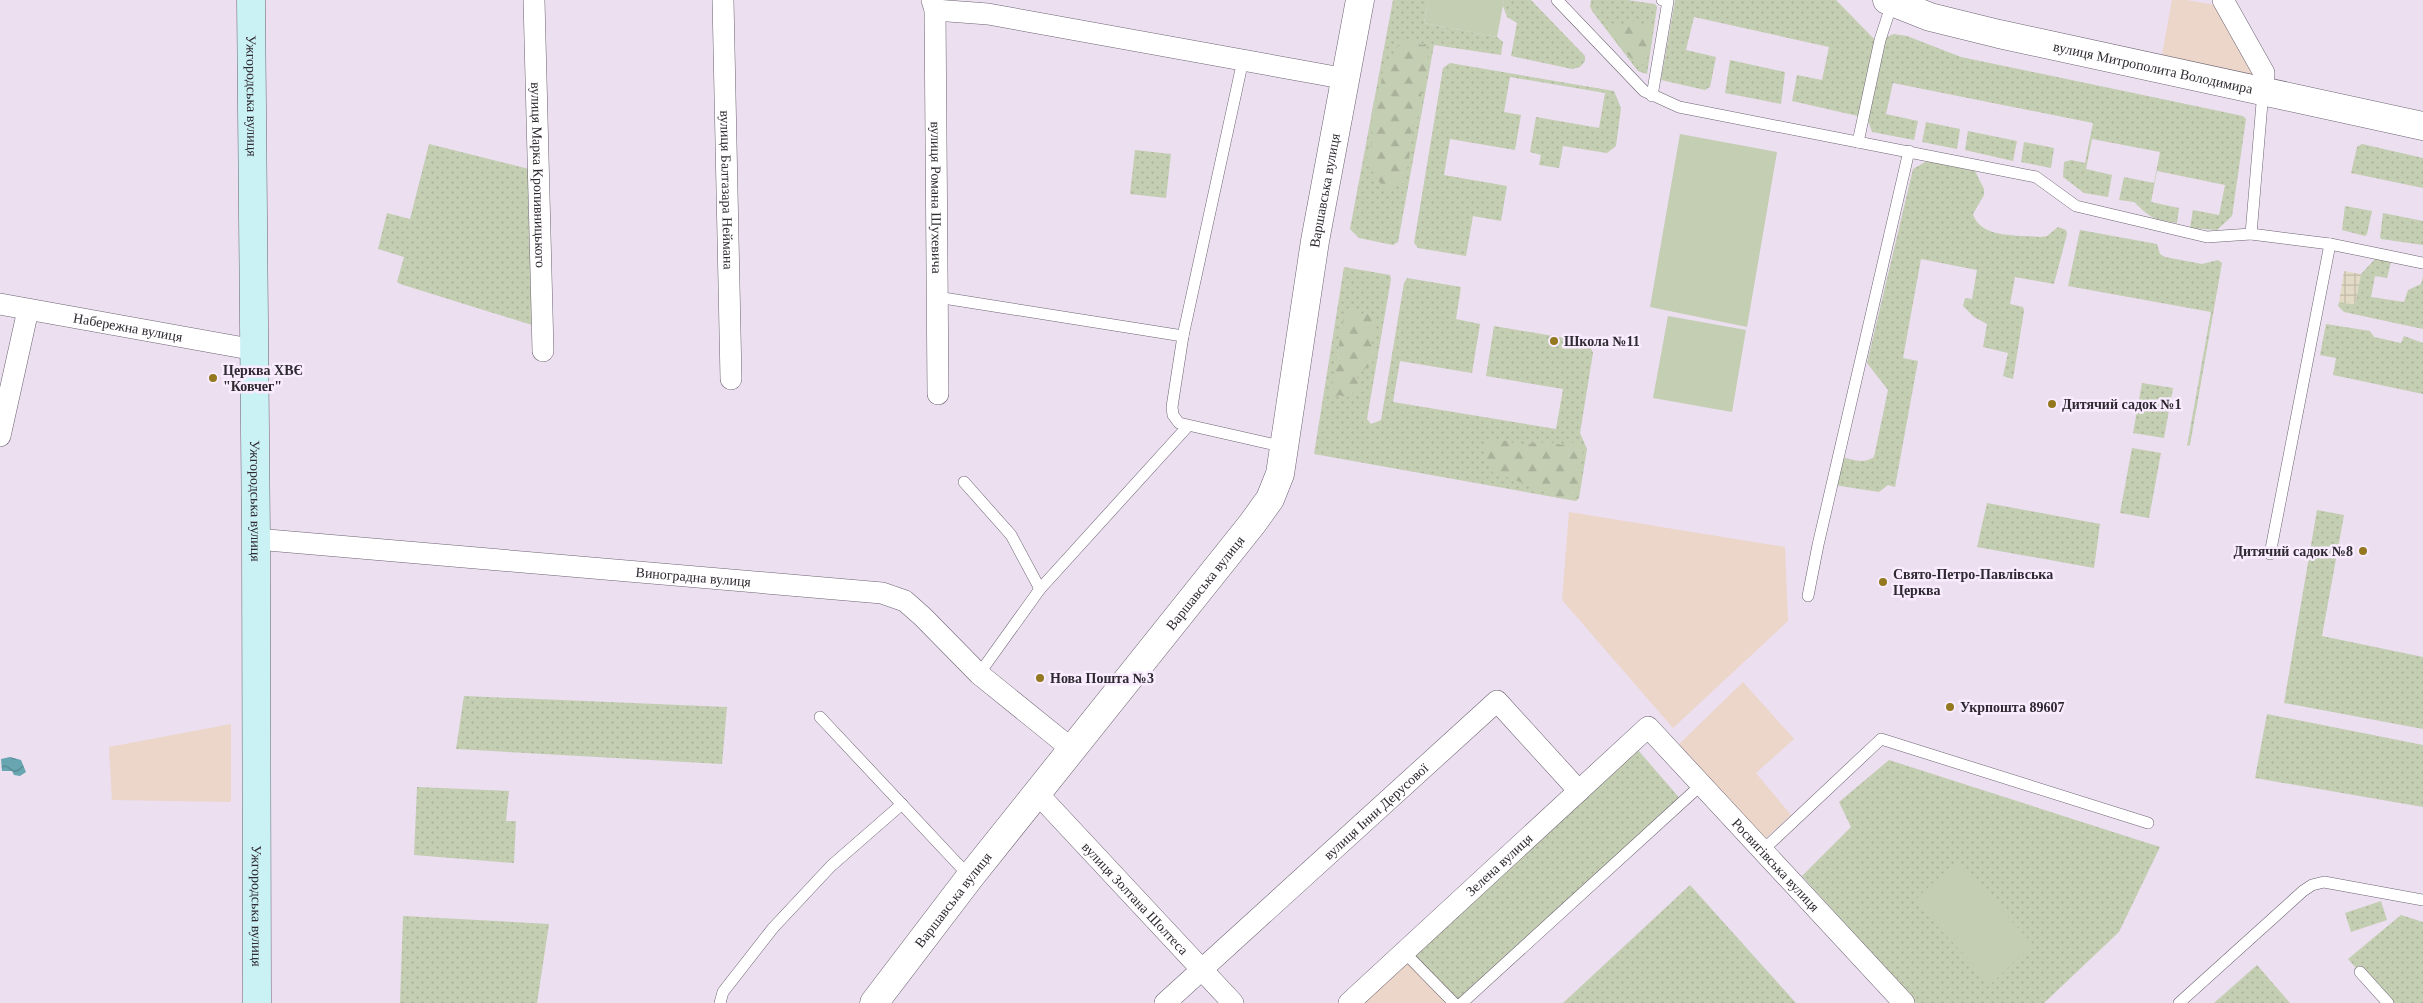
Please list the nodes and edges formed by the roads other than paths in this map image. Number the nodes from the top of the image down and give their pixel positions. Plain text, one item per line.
1 (251, 0) edge
2 (534, 0) edge
3 (723, 0) edge
4 (1360, 0) edge
5 (1557, 0) edge
6 (1662, 0) edge
7 (2223, 0) edge
8 (1889, 1) edge
9 (933, 5) edge
10 (1243, 60) junction
11 (1347, 79) junction
12 (2263, 91) junction
13 (1652, 96) junction
14 (2423, 126) edge
15 (1858, 142) junction
16 (1910, 151) junction
17 (2251, 234) junction
18 (2330, 244) junction
19 (2423, 263) edge
20 (937, 297) junction
21 (0, 304) edge
22 (28, 310) junction
23 (1183, 336) junction
24 (255, 350) junction
25 (543, 351) dead end
26 (731, 379) dead end
27 (938, 394) dead end
28 (1188, 426) junction
29 (0, 436) edge
30 (1285, 447) junction
31 (964, 482) dead end
32 (256, 539) junction
33 (2270, 554) dead end
34 (1040, 589) junction
35 (1808, 596) dead end
36 (979, 674) junction
37 (820, 717) dead end
38 (1648, 727) joint
39 (1072, 750) junction
40 (1701, 785) junction
41 (1580, 791) junction
42 (1037, 793) junction
43 (902, 804) junction
44 (2148, 822) dead end
45 (1762, 851) junction
46 (970, 877) junction
47 (2423, 900) edge
48 (1405, 952) junction
49 (1201, 970) junction
50 (2360, 972) dead end
51 (257, 1003) edge
52 (720, 1003) edge
53 (874, 1003) edge
54 (1165, 1003) edge
55 (1233, 1003) edge
56 (1349, 1003) edge
57 (1454, 1003) edge
58 (1462, 1003) edge
59 (1904, 1003) edge
60 (2179, 1003) edge
61 (2388, 1003) edge

1 - 24 main road, Ужгородська вулиця
2 - 25 street, вулиця Марка Кропивницького
3 - 26 street, вулиця Балтазара Неймана
4 - 11 street, Варшавська вулиця
5 - 13 lane
6 - 13 lane
7 - 12 street
8 - 12 street, вулиця Митрополита Володимира
8 - 15 lane
9 - 10 street
9 - 20 street, вулиця Романа Шухевича
10 - 11 street
10 - 23 lane
11 - 30 street, Варшавська вулиця
12 - 14 street, вулиця Митрополита Володимира
12 - 17 lane
13 - 15 lane
15 - 16 lane
16 - 17 lane
16 - 35 lane
17 - 18 lane
18 - 19 lane
18 - 33 lane
20 - 23 lane
20 - 27 street, вулиця Романа Шухевича
21 - 22 street, Набережна вулиця
22 - 24 street, Набережна вулиця
22 - 29 street
23 - 28 lane
24 - 32 main road, Ужгородська вулиця
28 - 30 lane
28 - 34 lane
30 - 39 street, Варшавська вулиця
31 - 34 lane
32 - 36 street, Виноградна вулиця
32 - 51 main road, Ужгородська вулиця
34 - 36 lane
36 - 39 street, Виноградна вулиця
37 - 43 lane
38 - 40 street, Росвигівська вулиця
38 - 41 street, Зелена вулиця
39 - 42 street, Варшавська вулиця
40 - 45 street, Росвигівська вулиця
40 - 58 lane
41 - 48 street, Зелена вулиця
41 - 49 street, вулиця Інни Дерусової
42 - 46 street, Варшавська вулиця
42 - 49 street, вулиця Золтана Шолтеса
43 - 46 lane
43 - 52 lane
44 - 45 lane
45 - 59 street, Росвигівська вулиця
46 - 53 street, Варшавська вулиця
47 - 60 lane
48 - 56 street, Зелена вулиця
48 - 57 lane
49 - 54 street, вулиця Інни Дерусової
49 - 55 street, вулиця Золтана Шолтеса
50 - 61 lane

